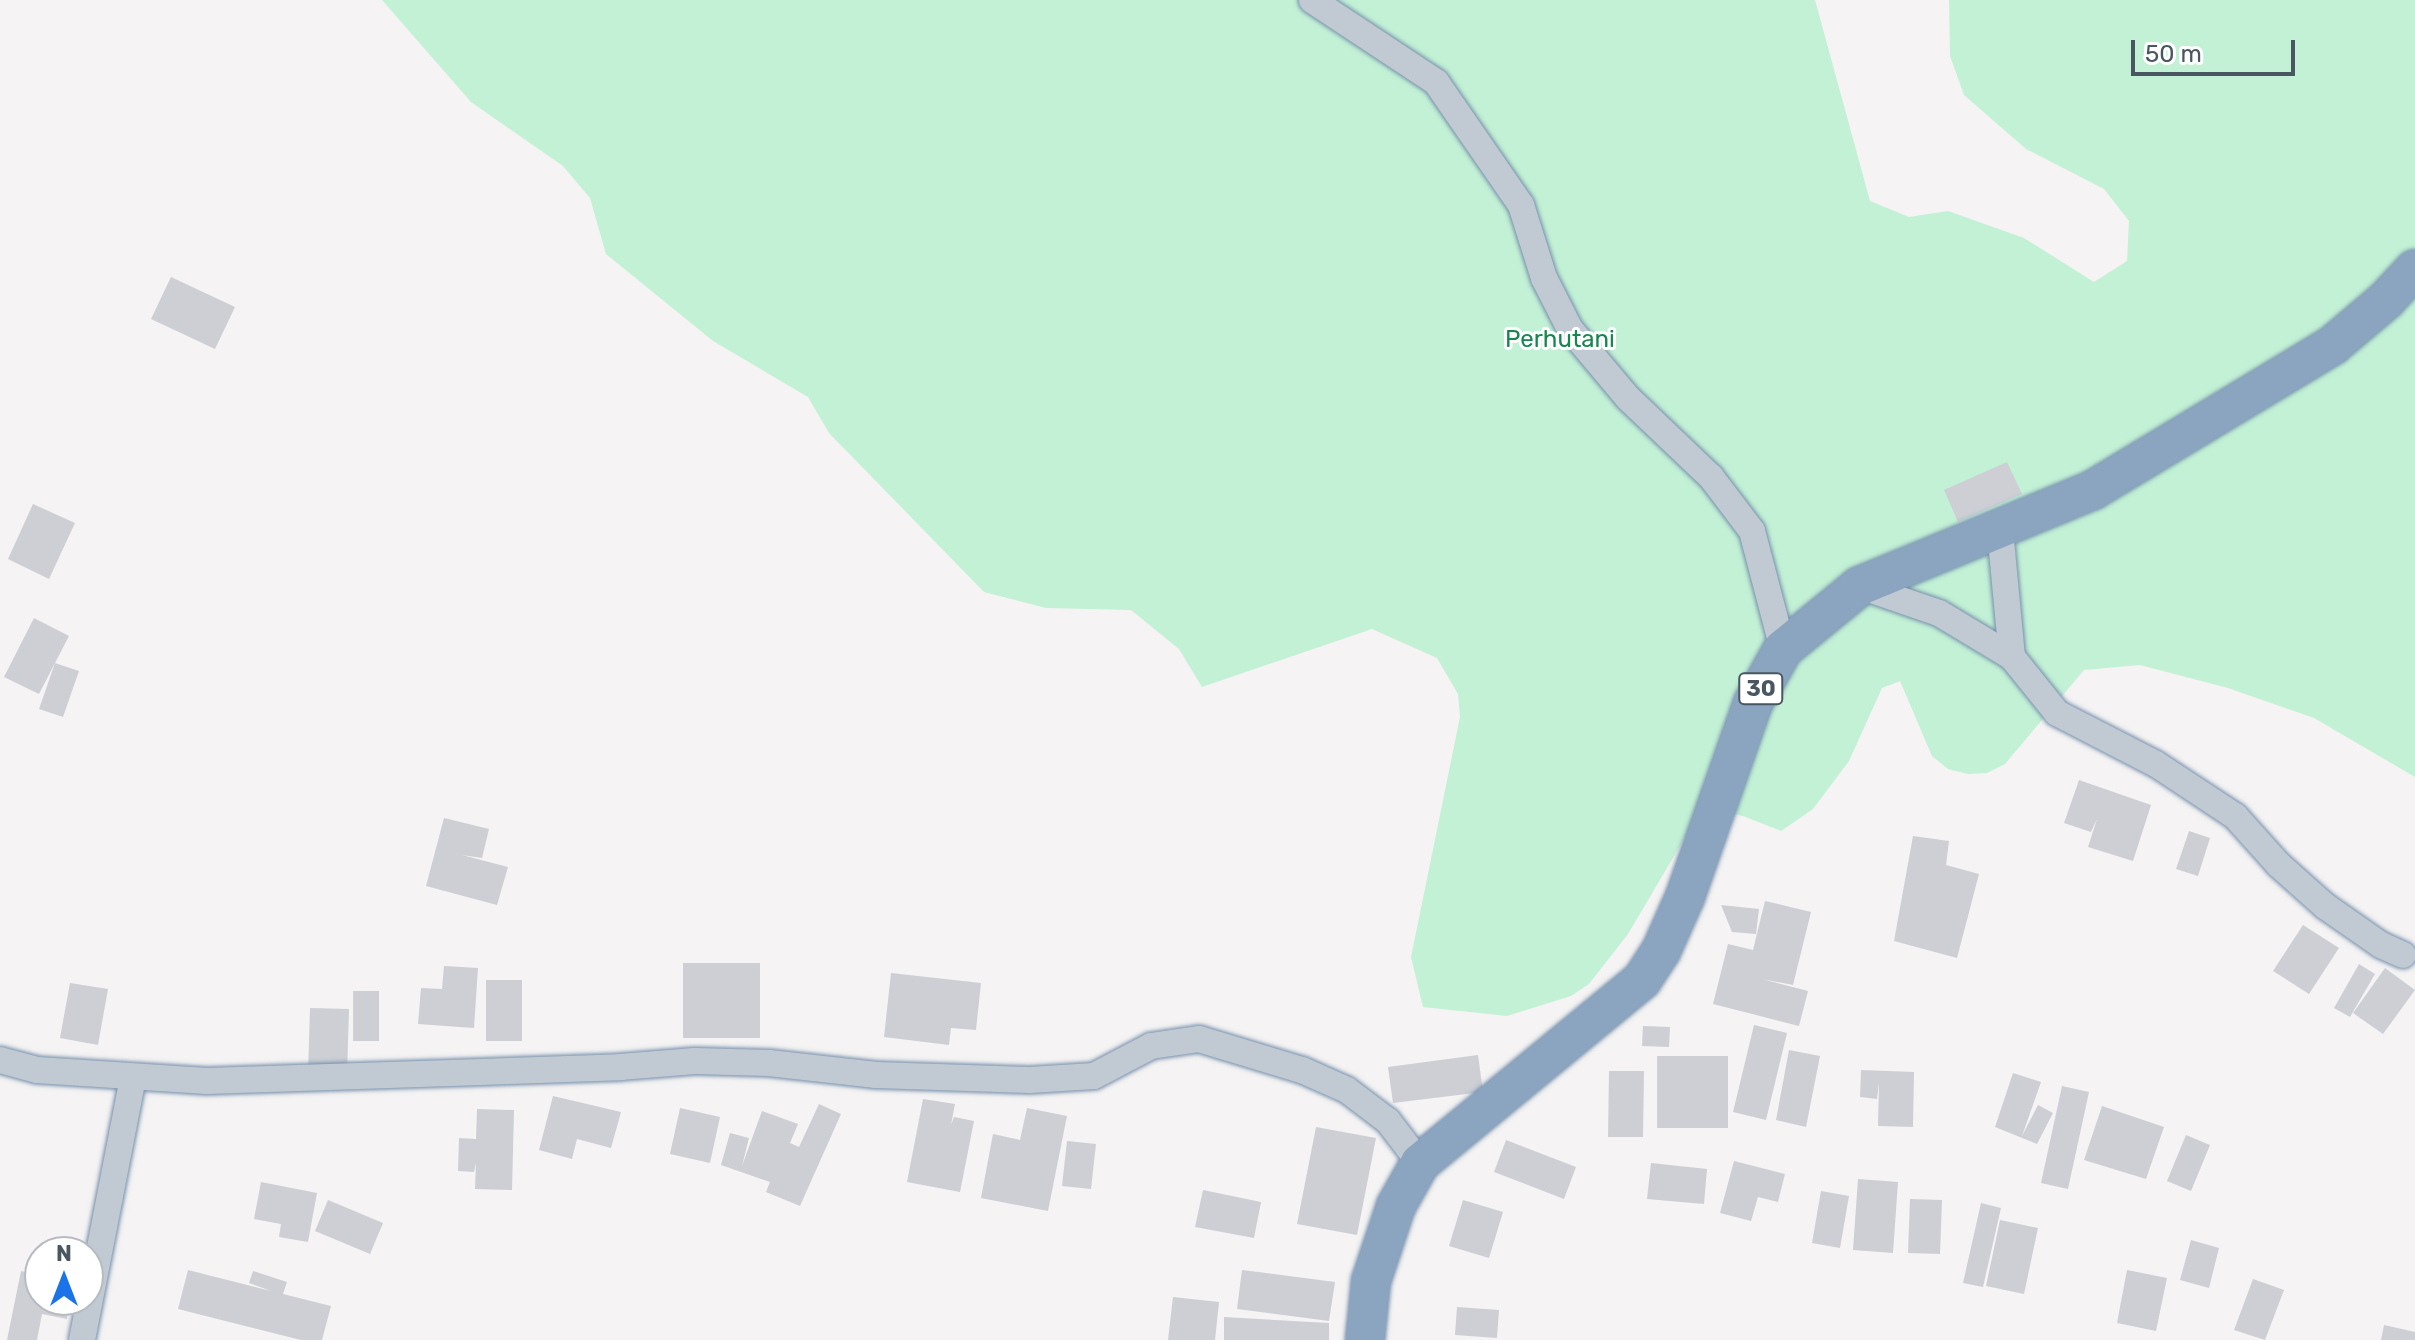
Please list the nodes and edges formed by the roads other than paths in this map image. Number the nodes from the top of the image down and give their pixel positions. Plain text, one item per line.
1 (1312, 0) edge
2 (2415, 269) edge
3 (2000, 530) junction
4 (1860, 586) junction
5 (1783, 649) junction
6 (2012, 657) junction
7 (2403, 955) dead end
8 (0, 1060) edge
9 (133, 1078) junction
10 (1420, 1163) junction
11 (82, 1340) edge
12 (1365, 1340) edge

1 - 5 street
2 - 3 highway, 30
3 - 4 highway, 30
3 - 6 street
4 - 5 highway, 30
4 - 6 street
5 - 10 highway, 30
6 - 7 street
8 - 9 street
9 - 10 street
9 - 11 street
10 - 12 highway, 30

